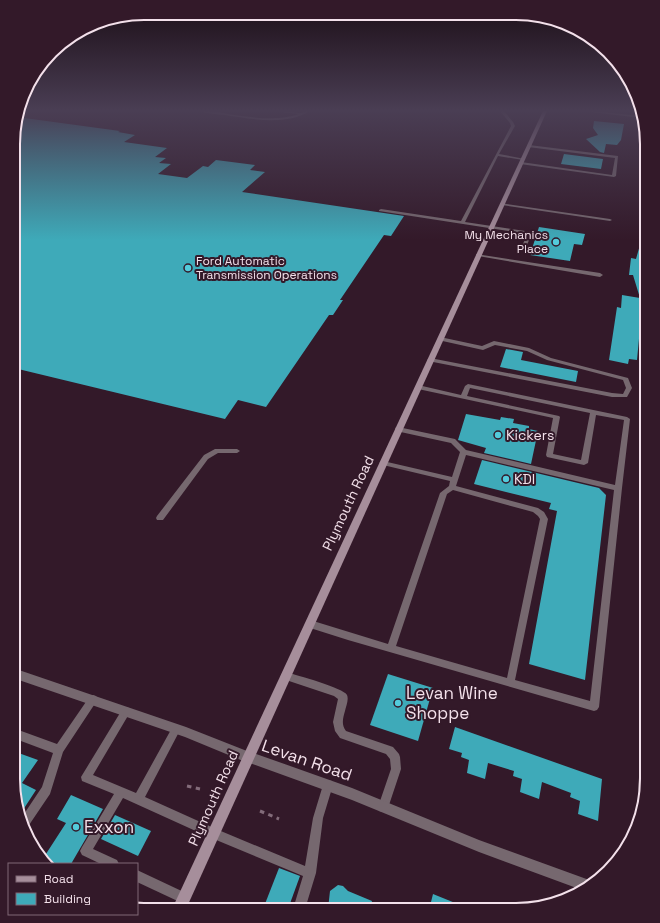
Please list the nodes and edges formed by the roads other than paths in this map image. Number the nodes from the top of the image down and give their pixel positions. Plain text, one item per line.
1 (525, 154) edge
2 (594, 154) edge
3 (497, 156) joint
4 (522, 161) junction
5 (502, 204) junction
6 (381, 210) dead end
7 (610, 220) dead end
8 (463, 222) junction
9 (492, 227) junction
10 (525, 244) dead end
11 (478, 255) junction
12 (600, 275) dead end
13 (440, 339) junction
14 (430, 360) junction
15 (418, 387) junction
16 (463, 397) junction
17 (593, 412) junction
18 (398, 429) junction
19 (237, 451) dead end
20 (464, 452) junction
21 (383, 463) junction
22 (454, 483) junction
23 (618, 488) junction
24 (160, 518) dead end
25 (310, 624) junction
26 (392, 648) junction
27 (20, 675) edge
28 (286, 676) junction
29 (510, 683) junction
30 (93, 700) junction
31 (126, 711) junction
32 (176, 729) junction
33 (20, 736) edge
34 (59, 750) junction
35 (248, 757) junction
36 (328, 785) junction
37 (121, 792) junction
38 (138, 799) junction
39 (383, 807) junction
40 (27, 818) edge
41 (213, 833) junction
42 (111, 863) edge
43 (310, 873) junction
44 (138, 877) edge
45 (583, 883) edge
46 (180, 903) edge
47 (182, 903) edge
48 (301, 903) edge

1 - 4 main road, Plymouth Road
2 - 4 lane
3 - 4 lane
3 - 8 lane
4 - 5 main road, Plymouth Road
5 - 7 lane
5 - 9 main road, Plymouth Road
6 - 8 lane
8 - 9 lane
9 - 10 lane
9 - 11 main road, Plymouth Road
11 - 12 lane
11 - 13 main road, Plymouth Road
13 - 14 main road, Plymouth Road
13 - 14 lane
14 - 15 main road, Plymouth Road
15 - 16 lane
15 - 18 main road, Plymouth Road
16 - 17 lane
16 - 17 lane
17 - 23 lane
18 - 20 lane
18 - 21 main road, Plymouth Road
19 - 24 lane
20 - 22 lane
20 - 23 lane
21 - 22 lane
21 - 25 main road, Plymouth Road
22 - 26 lane
22 - 29 lane
23 - 29 lane
25 - 26 lane
25 - 28 main road, Plymouth Road
26 - 29 lane
27 - 30 street, Levan Road
28 - 35 main road, Plymouth Road
28 - 39 lane
30 - 31 street, Levan Road
30 - 34 lane
31 - 32 street, Levan Road
31 - 37 lane
32 - 35 street, Levan Road
32 - 38 lane
33 - 34 lane
34 - 40 lane
35 - 36 street, Levan Road
35 - 41 main road, Plymouth Road
36 - 39 street, Levan Road
36 - 43 lane
37 - 38 lane
37 - 42 lane
38 - 41 lane
39 - 45 street, Levan Road
41 - 43 lane
41 - 47 main road, Plymouth Road
43 - 48 lane
44 - 46 lane

